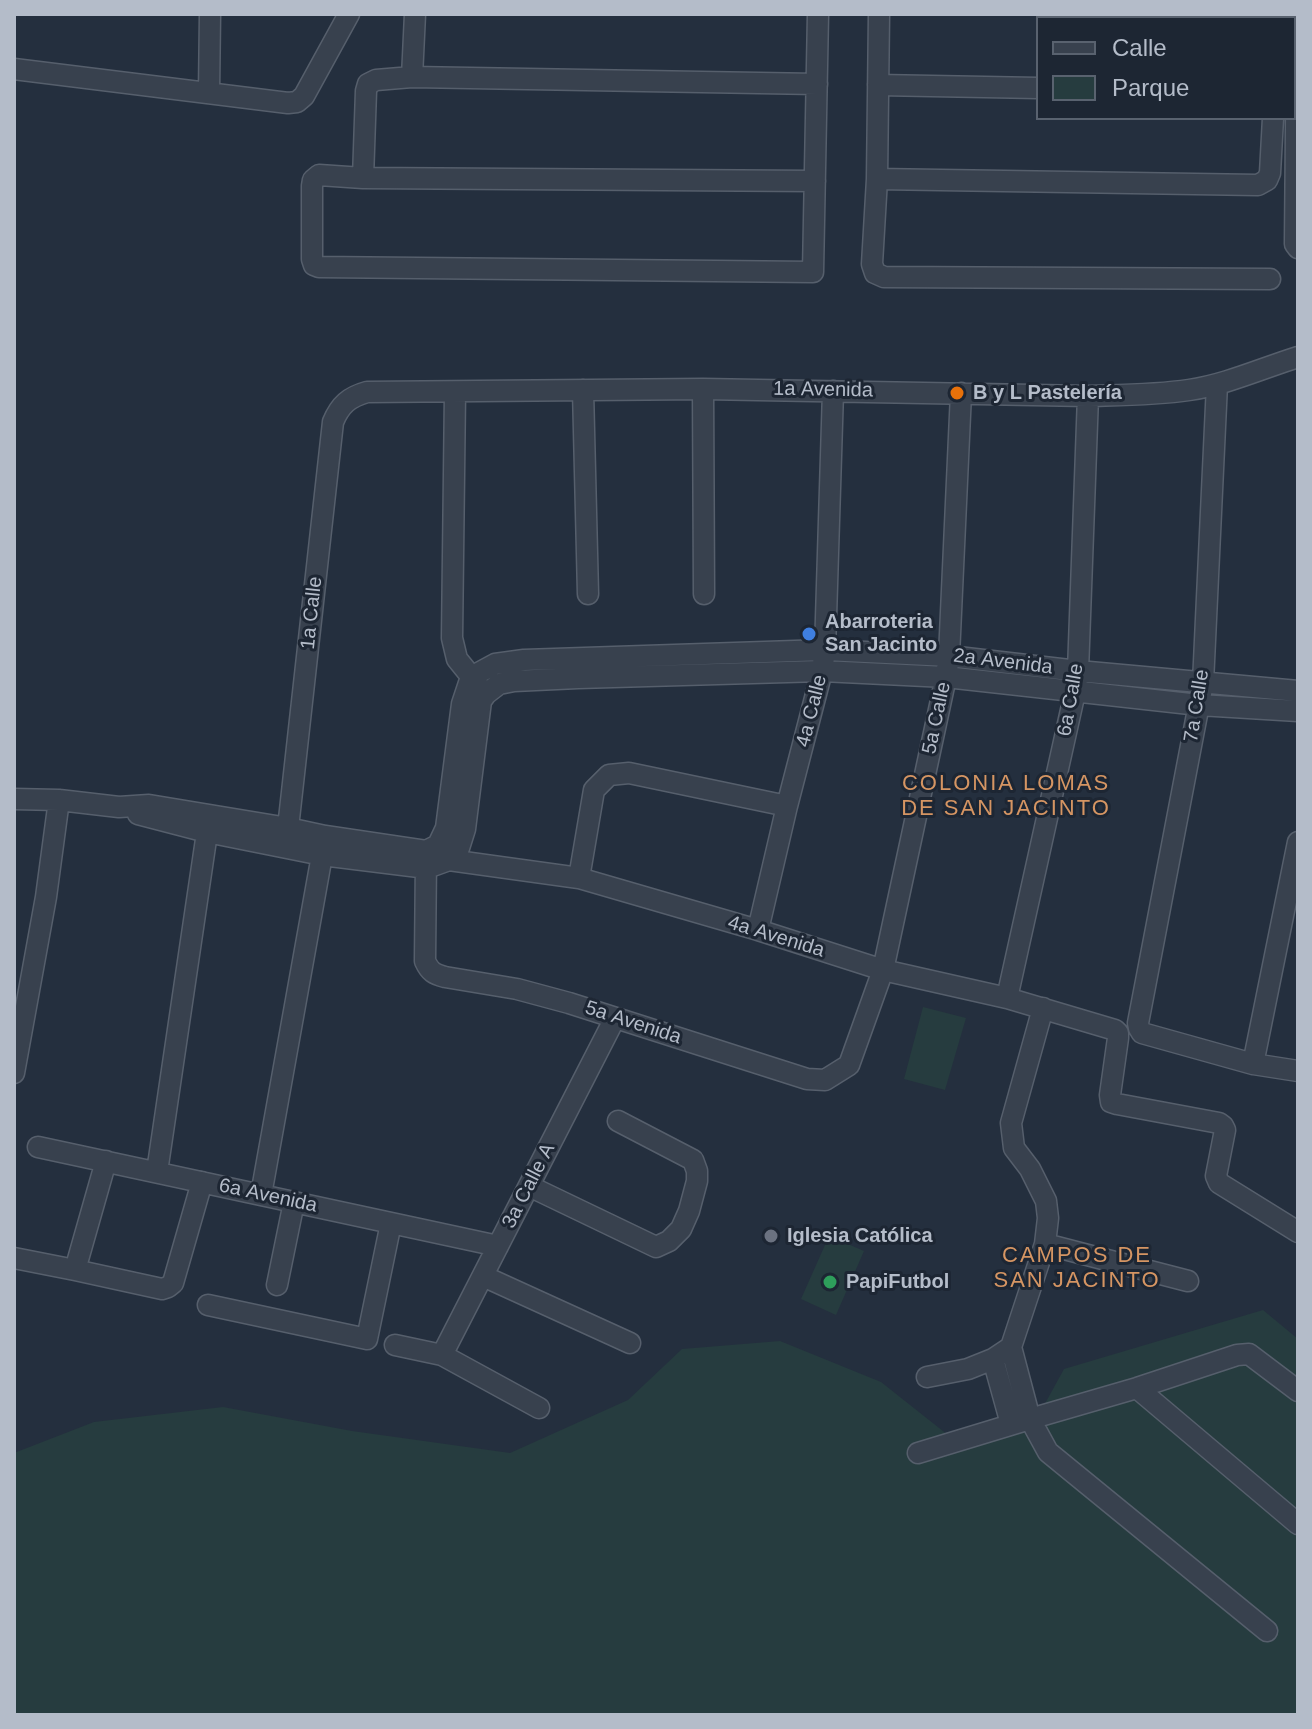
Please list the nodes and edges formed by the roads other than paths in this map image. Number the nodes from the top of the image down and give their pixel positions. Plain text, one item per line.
1 (210, 14) edge
2 (349, 14) edge
3 (415, 14) edge
4 (818, 14) edge
5 (879, 14) edge
6 (1297, 14) edge
7 (1297, 60) edge
8 (14, 69) edge
9 (412, 77) junction
10 (817, 84) junction
11 (878, 85) junction
12 (1036, 88) edge
13 (209, 93) junction
14 (1273, 120) edge
15 (1297, 158) edge
16 (363, 178) junction
17 (877, 179) junction
18 (815, 181) junction
19 (1298, 248) edge
20 (1270, 279) dead end
21 (1298, 357) edge
22 (1217, 384) junction
23 (703, 389) junction
24 (583, 390) junction
25 (833, 391) junction
26 (455, 392) junction
27 (961, 393) junction
28 (1088, 396) junction
29 (346, 402) joint
30 (588, 594) dead end
31 (704, 594) dead end
32 (825, 650) junction
33 (949, 656) junction
34 (822, 671) junction
35 (1078, 671) junction
36 (471, 677) junction
37 (946, 677) junction
38 (1203, 683) junction
39 (1298, 691) edge
40 (1075, 692) junction
41 (486, 694) junction
42 (1199, 705) junction
43 (1298, 711) edge
44 (14, 799) edge
45 (59, 800) junction
46 (787, 806) junction
47 (208, 823) junction
48 (288, 828) junction
49 (1298, 842) edge
50 (324, 846) junction
51 (432, 855) junction
52 (579, 878) junction
53 (758, 930) junction
54 (883, 970) junction
55 (1007, 998) junction
56 (1043, 1008) junction
57 (615, 1018) junction
58 (1253, 1064) junction
59 (1298, 1071) edge
60 (14, 1073) edge
61 (836, 1075) joint
62 (618, 1121) dead end
63 (38, 1147) dead end
64 (106, 1161) junction
65 (157, 1172) junction
66 (202, 1182) junction
67 (529, 1186) junction
68 (261, 1195) junction
69 (294, 1202) junction
70 (391, 1223) junction
71 (1298, 1232) edge
72 (1045, 1244) junction
73 (498, 1246) junction
74 (14, 1258) edge
75 (75, 1270) junction
76 (483, 1276) junction
77 (1188, 1281) dead end
78 (277, 1285) dead end
79 (208, 1305) dead end
80 (630, 1343) dead end
81 (395, 1345) dead end
82 (1011, 1347) junction
83 (442, 1355) junction
84 (993, 1359) junction
85 (927, 1377) dead end
86 (1137, 1388) junction
87 (1298, 1391) edge
88 (539, 1408) dead end
89 (1021, 1422) junction
90 (918, 1453) dead end
91 (1298, 1524) edge
92 (1267, 1631) dead end

1 - 13 street
2 - 13 street
3 - 9 street
4 - 10 street
5 - 11 street
6 - 7 street
7 - 15 street
8 - 13 street
9 - 10 street
9 - 16 street
10 - 18 street
11 - 12 street
11 - 17 street
14 - 17 street
15 - 19 street
16 - 18 street
16 - 18 street
17 - 20 street
21 - 22 street, 1a Avenida
22 - 28 street, 1a Avenida
22 - 38 street, 7a Calle
23 - 24 street, 1a Avenida
23 - 25 street, 1a Avenida
23 - 31 street
24 - 26 street, 1a Avenida
24 - 30 street
25 - 27 street, 1a Avenida
25 - 32 street, 4a Calle
26 - 29 street, 1a Avenida
26 - 36 street
27 - 28 street, 1a Avenida
27 - 33 street, 5a Calle
28 - 35 street, 6a Calle
29 - 48 street, 1a Calle
32 - 33 street, 2a Avenida
32 - 34 street, 4a Calle
32 - 36 street, 2a Avenida
33 - 35 street, 2a Avenida
33 - 37 street, 5a Calle
34 - 37 street, 2a Avenida
34 - 41 street, 2a Avenida
34 - 46 street, 4a Calle
35 - 38 street, 2a Avenida
35 - 40 street, 6a Calle
36 - 41 street
36 - 51 street
37 - 40 street, 2a Avenida
37 - 54 street, 5a Calle
38 - 39 street, 2a Avenida
38 - 42 street, 7a Calle
40 - 42 street, 2a Avenida
40 - 55 street, 6a Calle
41 - 51 street
42 - 43 street, 2a Avenida
42 - 58 street, 7a Calle
44 - 45 street, 4a Avenida
45 - 47 street, 4a Avenida
45 - 60 street
46 - 52 street
46 - 53 street, 4a Calle
47 - 48 street, 4a Avenida
47 - 50 street, 4a Avenida
47 - 65 street
48 - 50 street, 4a Avenida
49 - 58 street
50 - 51 street, 4a Avenida
50 - 68 street
51 - 52 street, 4a Avenida
51 - 57 street, 5a Avenida
52 - 53 street, 4a Avenida
53 - 54 street, 4a Avenida
54 - 55 street, 4a Avenida
54 - 61 street, 5a Calle
55 - 56 street, 4a Avenida
56 - 71 street, 4a Avenida
56 - 72 street
57 - 61 street, 5a Avenida
57 - 67 street, 3a Calle A
58 - 59 street
62 - 67 street
63 - 64 street, 6a Avenida
64 - 65 street, 6a Avenida
64 - 75 street
65 - 66 street, 6a Avenida
66 - 68 street, 6a Avenida
66 - 75 street
67 - 73 street, 3a Calle A
68 - 69 street, 6a Avenida
69 - 70 street, 6a Avenida
69 - 78 street
70 - 73 street, 6a Avenida
70 - 79 street
72 - 77 street
72 - 82 street
73 - 76 street, 3a Calle A
74 - 75 street
76 - 80 street
76 - 83 street, 3a Calle A
81 - 83 street
82 - 84 street
82 - 89 street
83 - 88 street
84 - 85 street
84 - 89 street
86 - 87 street
86 - 89 street
86 - 91 street
89 - 90 street
89 - 92 street

